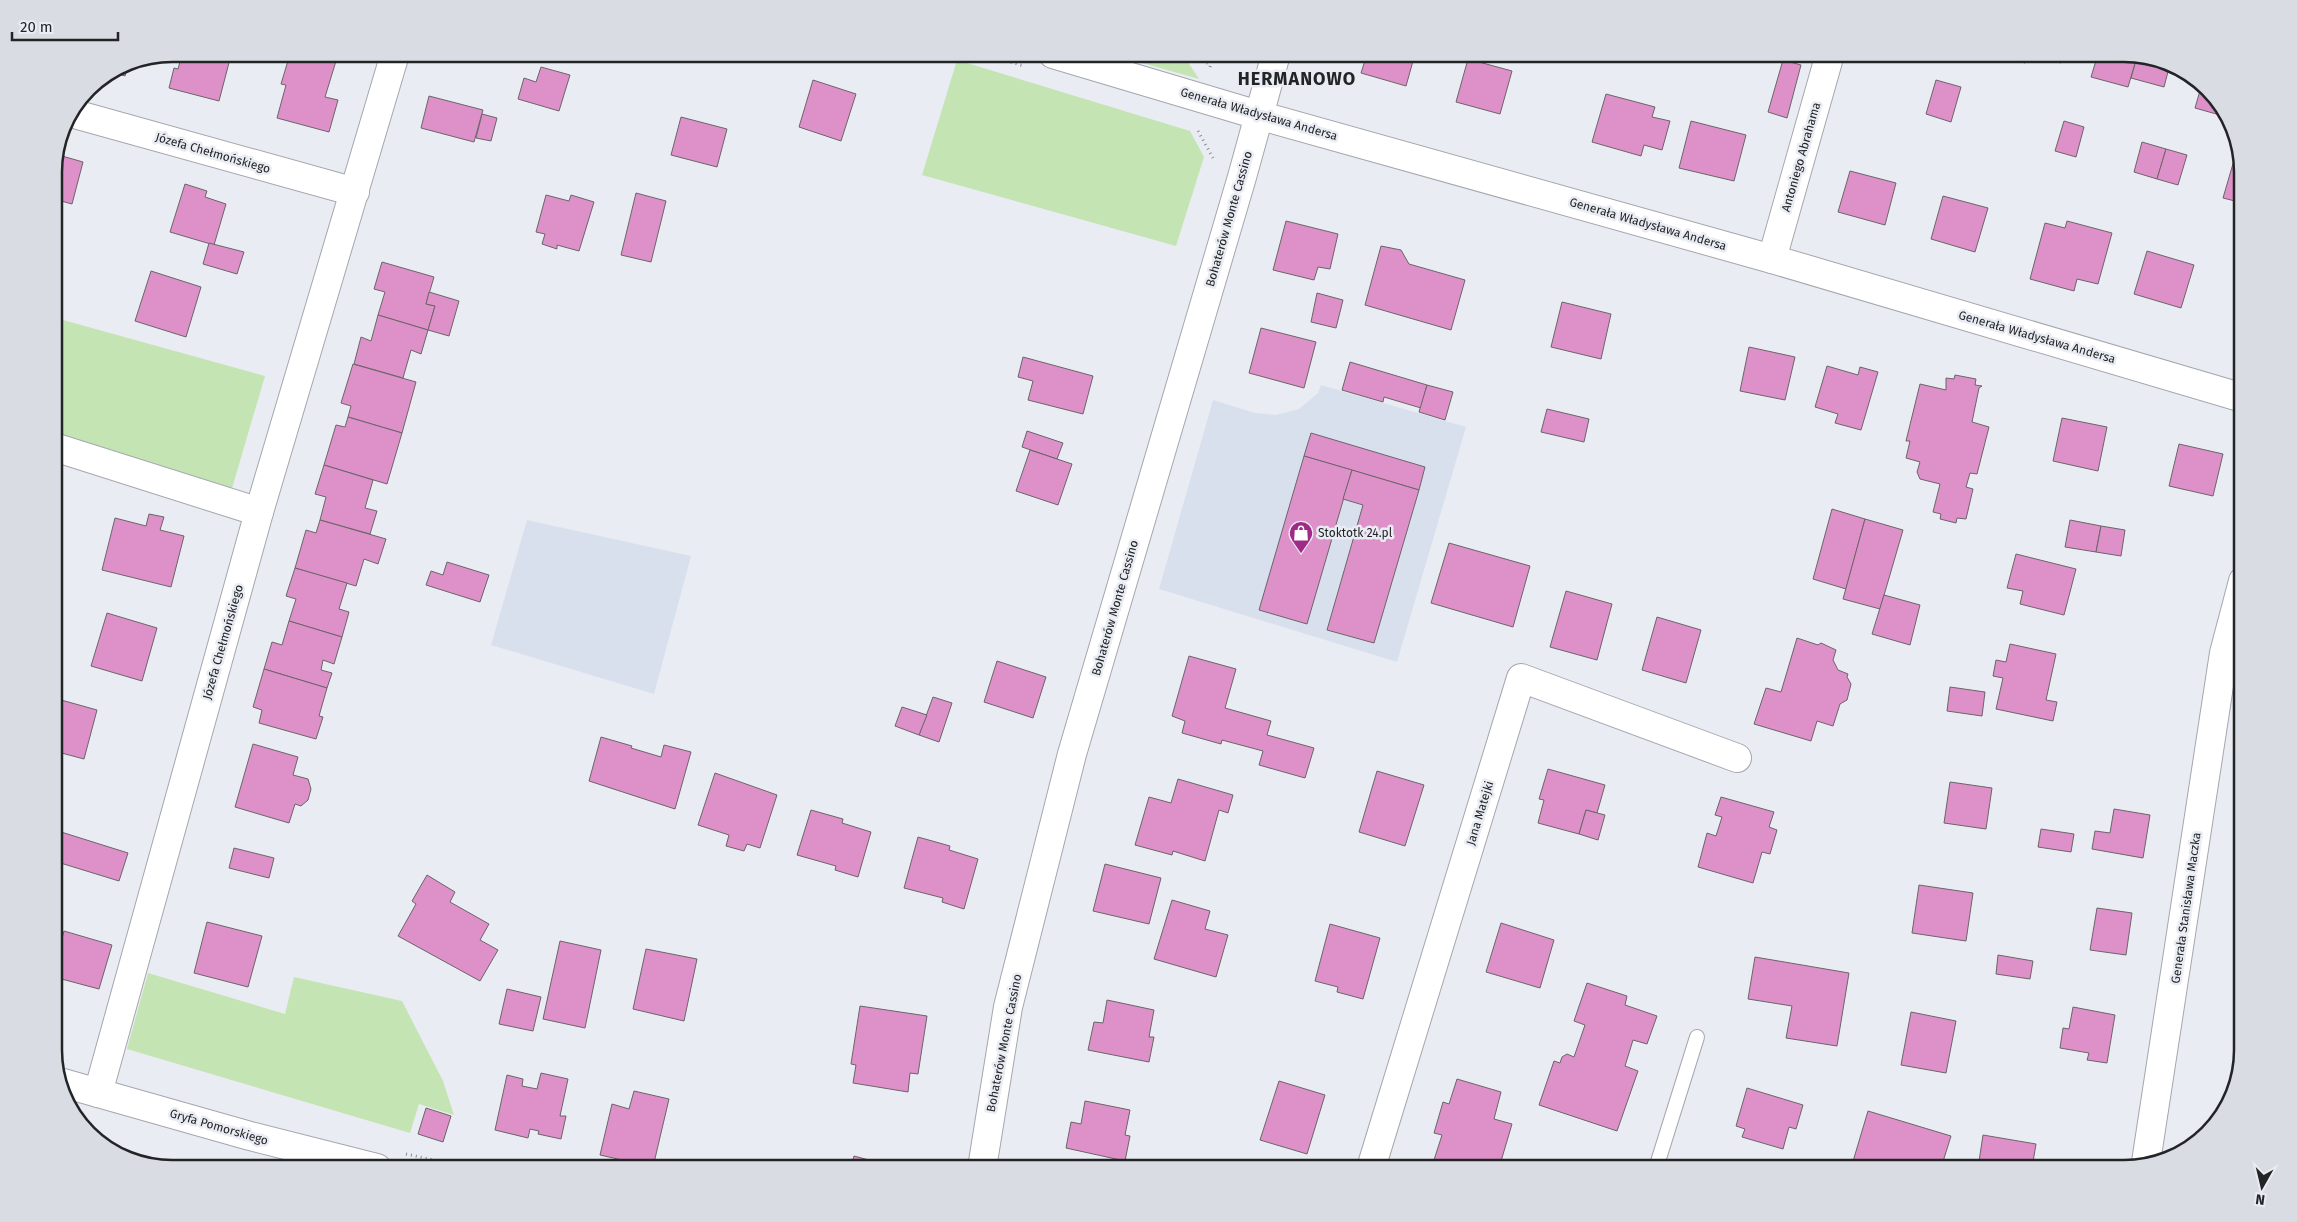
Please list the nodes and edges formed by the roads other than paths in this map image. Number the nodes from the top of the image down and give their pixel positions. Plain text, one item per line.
1 (394, 62) edge
2 (1080, 62) edge
3 (1274, 62) edge
4 (1828, 62) edge
5 (79, 115) edge
6 (1258, 115) junction
7 (356, 192) junction
8 (1772, 259) junction
9 (2234, 395) edge
10 (63, 451) edge
11 (259, 512) junction
12 (2233, 658) edge
13 (1737, 758) dead end
14 (1697, 1037) dead end
15 (68, 1084) edge
16 (98, 1093) junction
17 (2147, 1157) edge
18 (344, 1160) edge
19 (983, 1160) edge
20 (1373, 1160) edge
21 (1659, 1160) edge

1 - 7 street, Józefa Chełmońskiego
2 - 6 street, Generała Władysława Andersa
3 - 6 street, Bohaterów Monte Cassino
4 - 8 street, Antoniego Abrahama
5 - 7 street, Józefa Chełmońskiego
6 - 8 street, Generała Władysława Andersa
6 - 19 street, Bohaterów Monte Cassino
7 - 11 street, Józefa Chełmońskiego
8 - 9 street, Generała Władysława Andersa
10 - 11 street
11 - 16 street, Józefa Chełmońskiego
12 - 17 street, Generała Stanisława Maczka
13 - 20 street, Jana Matejki
14 - 21 lane
15 - 16 street, Gryfa Pomorskiego
16 - 18 street, Gryfa Pomorskiego

